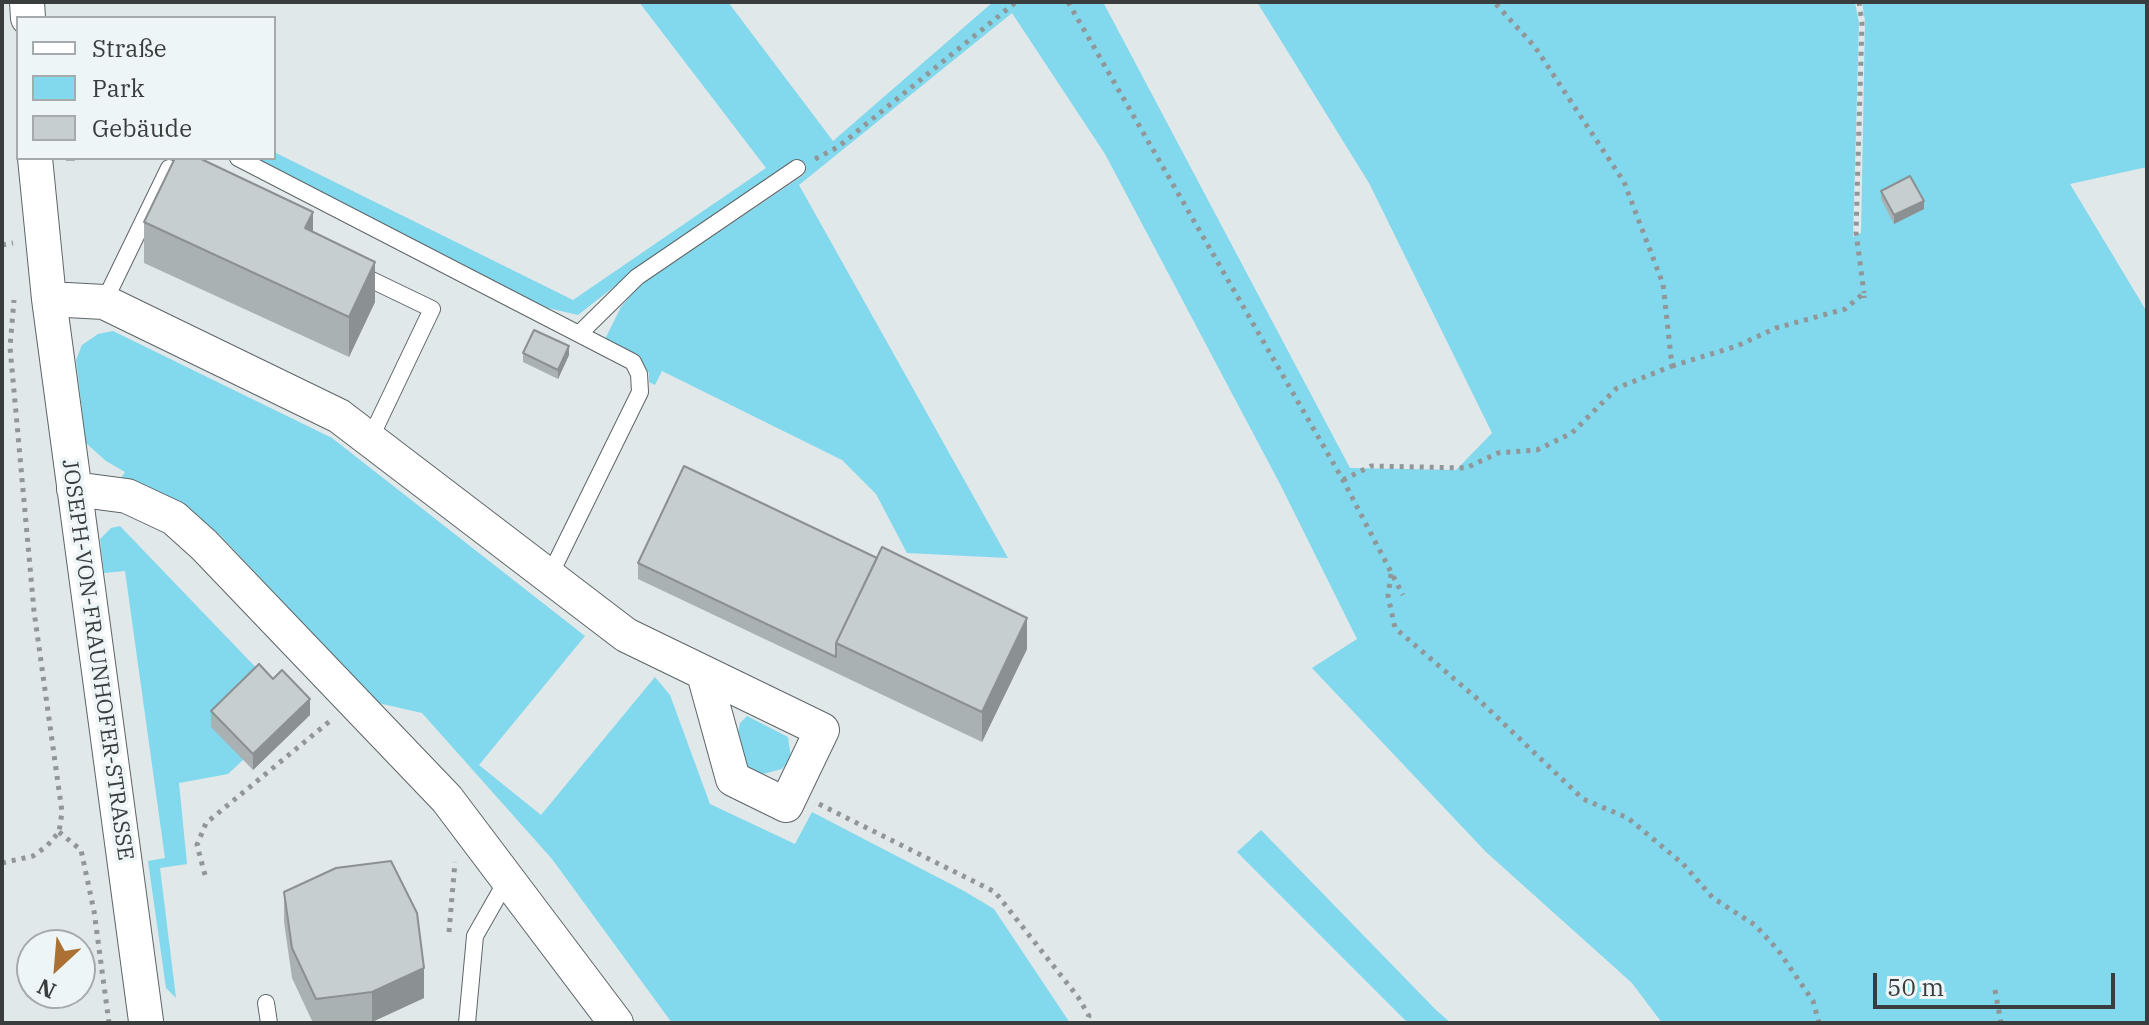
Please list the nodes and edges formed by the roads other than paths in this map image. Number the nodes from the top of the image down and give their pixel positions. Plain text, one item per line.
1 (35, 160) edge
2 (242, 160) edge
3 (797, 168) road end
4 (210, 189) edge
5 (336, 263) edge
6 (49, 299) junction
7 (104, 302) junction
8 (580, 333) junction
9 (370, 439) junction
10 (74, 489) junction
11 (548, 579) junction
12 (704, 674) junction
13 (508, 876) junction
14 (266, 1003) dead end
15 (147, 1022) edge
16 (269, 1023) edge
17 (467, 1023) edge
18 (616, 1023) edge

1 - 6 street, JOSEPH-VON-FRAUNHOFER-STRASSE
2 - 8 lane
3 - 8 lane
4 - 7 lane
5 - 9 lane
6 - 7 street
6 - 10 street, JOSEPH-VON-FRAUNHOFER-STRASSE
7 - 9 street
8 - 11 lane
9 - 11 street
10 - 13 street
10 - 15 street, JOSEPH-VON-FRAUNHOFER-STRASSE
11 - 12 street
12 - 12 street
13 - 17 lane
13 - 18 street
14 - 16 lane

